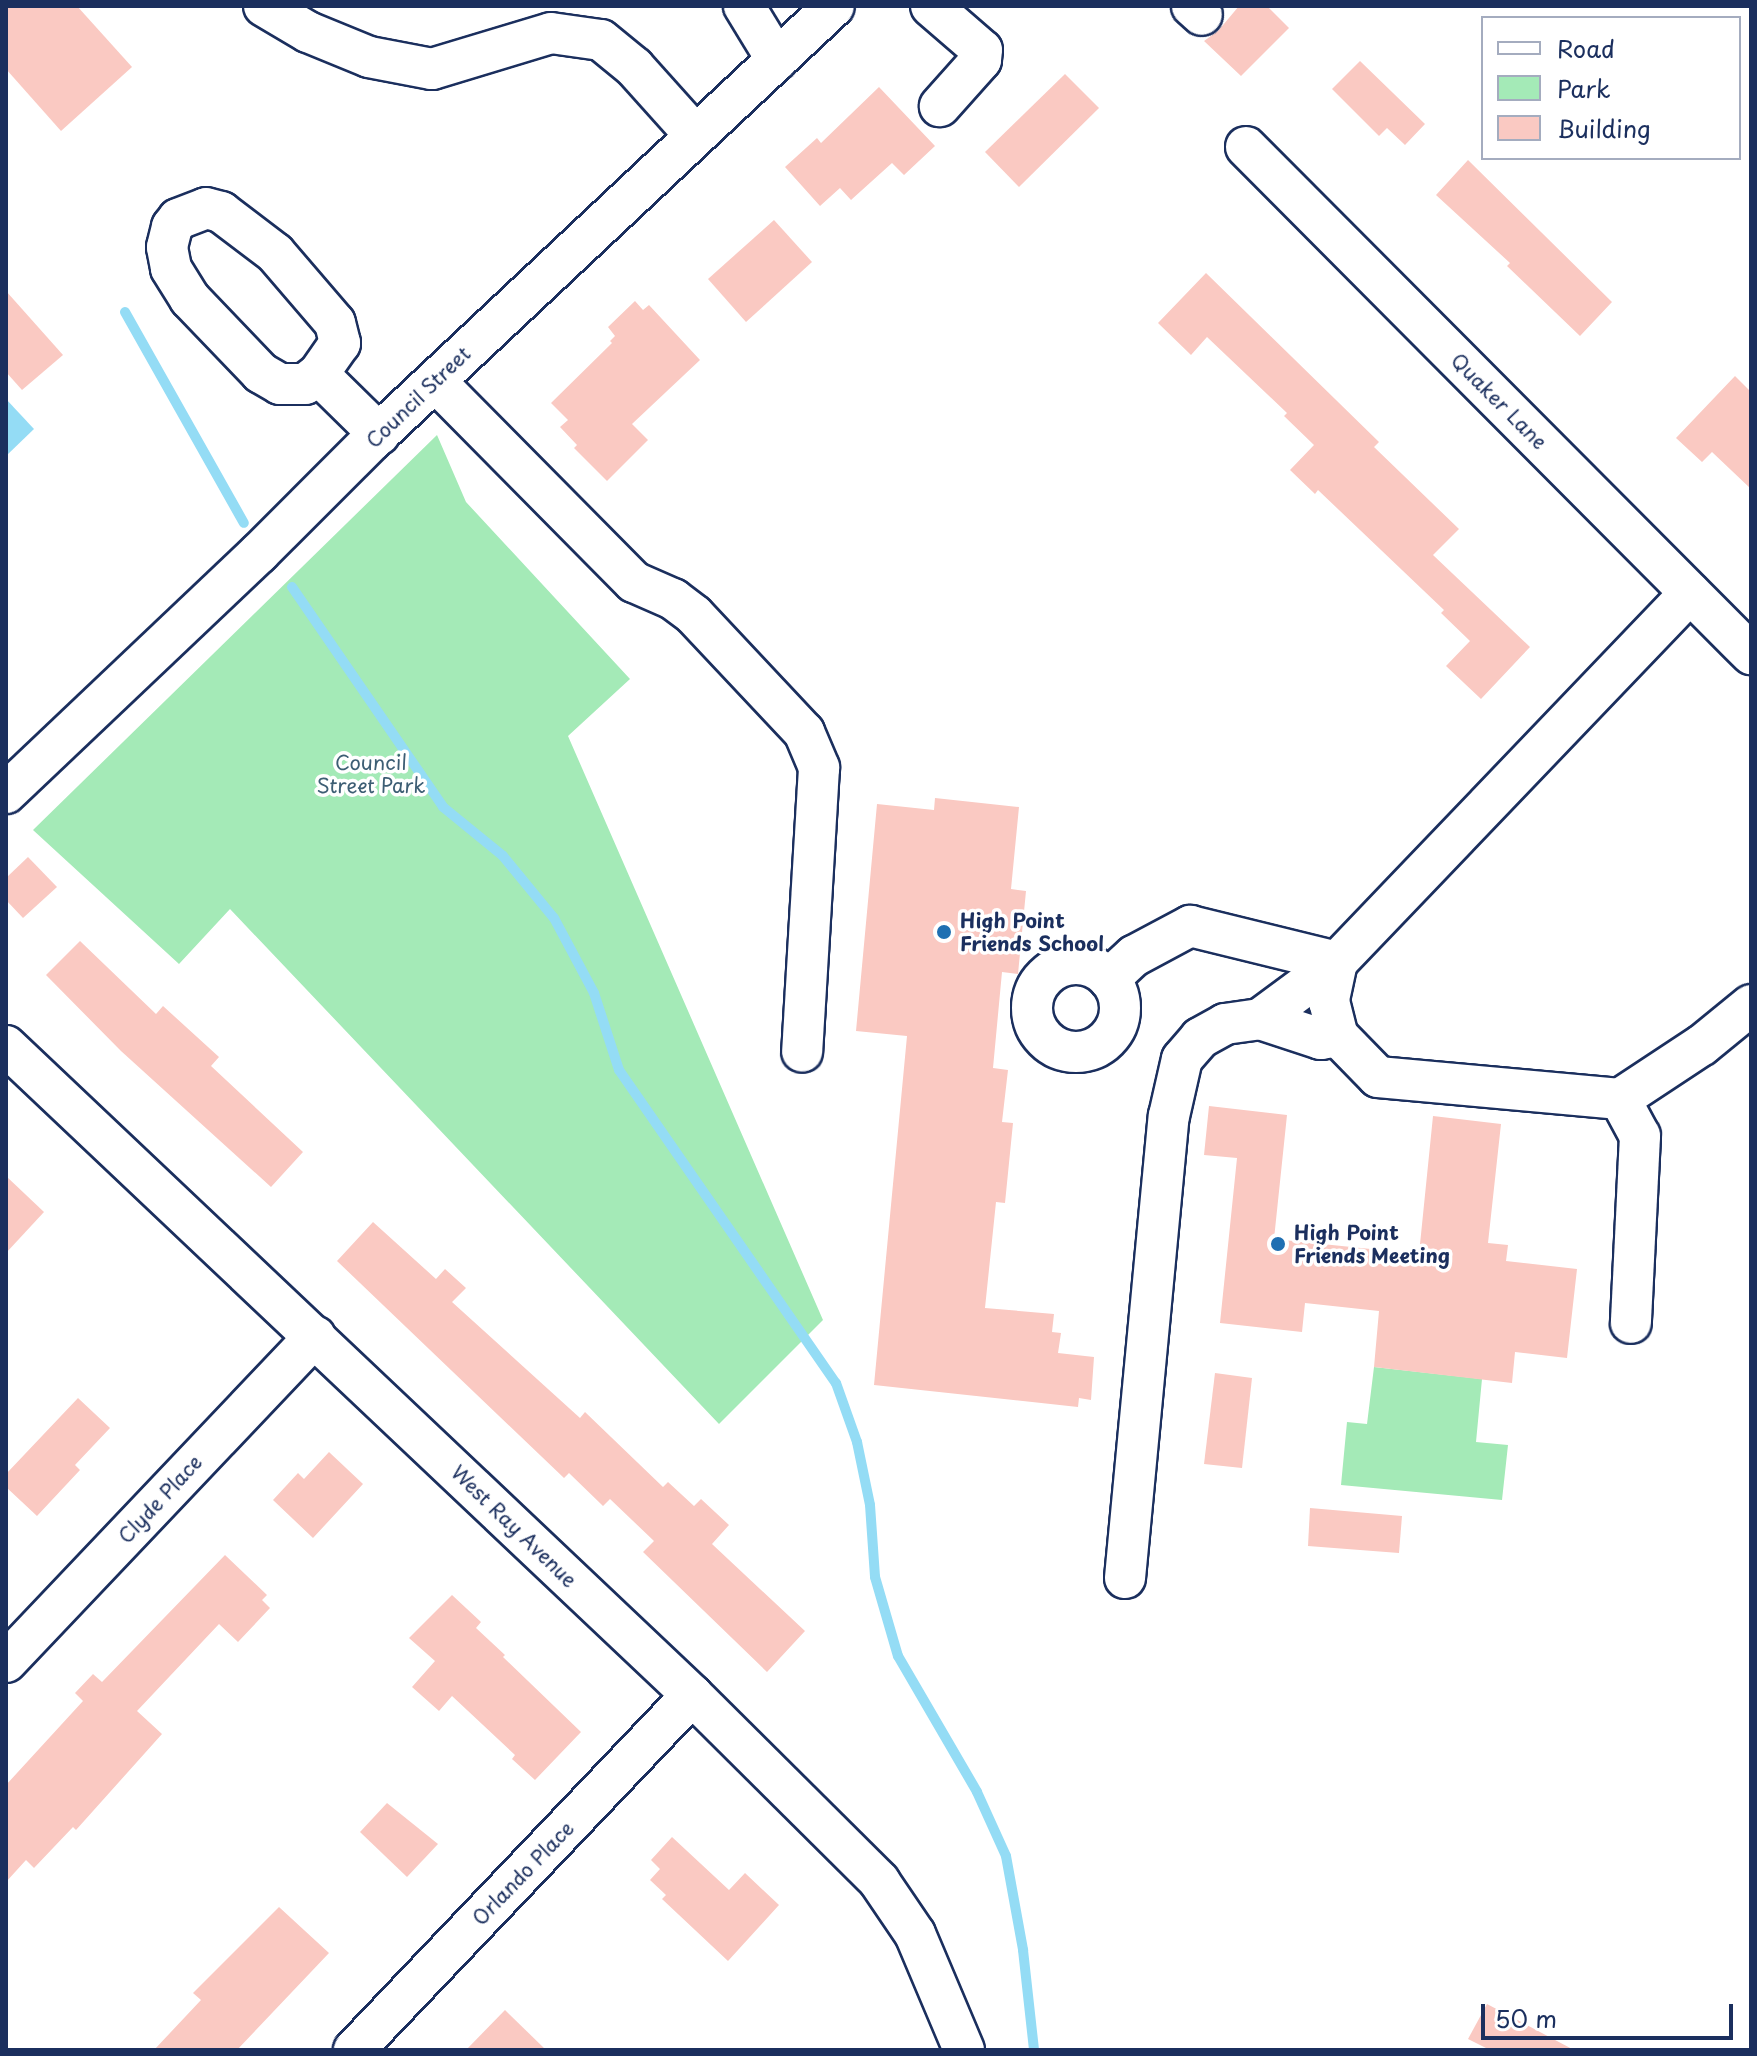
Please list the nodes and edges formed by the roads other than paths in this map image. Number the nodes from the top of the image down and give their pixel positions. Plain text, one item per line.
1 (264, 6) edge
2 (744, 6) edge
3 (834, 6) edge
4 (931, 6) edge
5 (558, 19) edge
6 (777, 60) junction
7 (940, 106) dead end
8 (695, 135) junction
9 (1246, 147) dead end
10 (318, 374) junction
11 (435, 381) junction
12 (379, 434) junction
13 (1690, 593) junction
14 (1751, 654) edge
15 (6, 793) edge
16 (1337, 962) junction
17 (1109, 979) dead end
18 (1751, 1005) edge
19 (1260, 1019) junction
20 (1338, 1036) junction
21 (6, 1046) edge
22 (802, 1051) dead end
23 (1620, 1099) junction
24 (1631, 1323) dead end
25 (315, 1336) junction
26 (1125, 1578) dead end
27 (6, 1662) edge
28 (692, 1695) junction
29 (354, 2050) edge
30 (964, 2050) edge

1 - 5 street
2 - 6 street
3 - 6 street, Council Street
4 - 7 street
5 - 8 street
6 - 8 street, Council Street
8 - 11 street, Council Street
9 - 13 street, Quaker Lane
10 - 10 street
10 - 12 street
11 - 12 street, Council Street
11 - 22 street
12 - 15 street, Council Street
13 - 14 street, Quaker Lane
13 - 16 street
16 - 17 street
16 - 19 street
16 - 20 street
18 - 23 street
19 - 20 street
19 - 26 street
20 - 23 street
21 - 25 street, West Ray Avenue
23 - 24 street
25 - 27 street, Clyde Place
25 - 28 street, West Ray Avenue
28 - 29 street, Orlando Place
28 - 30 street, West Ray Avenue

